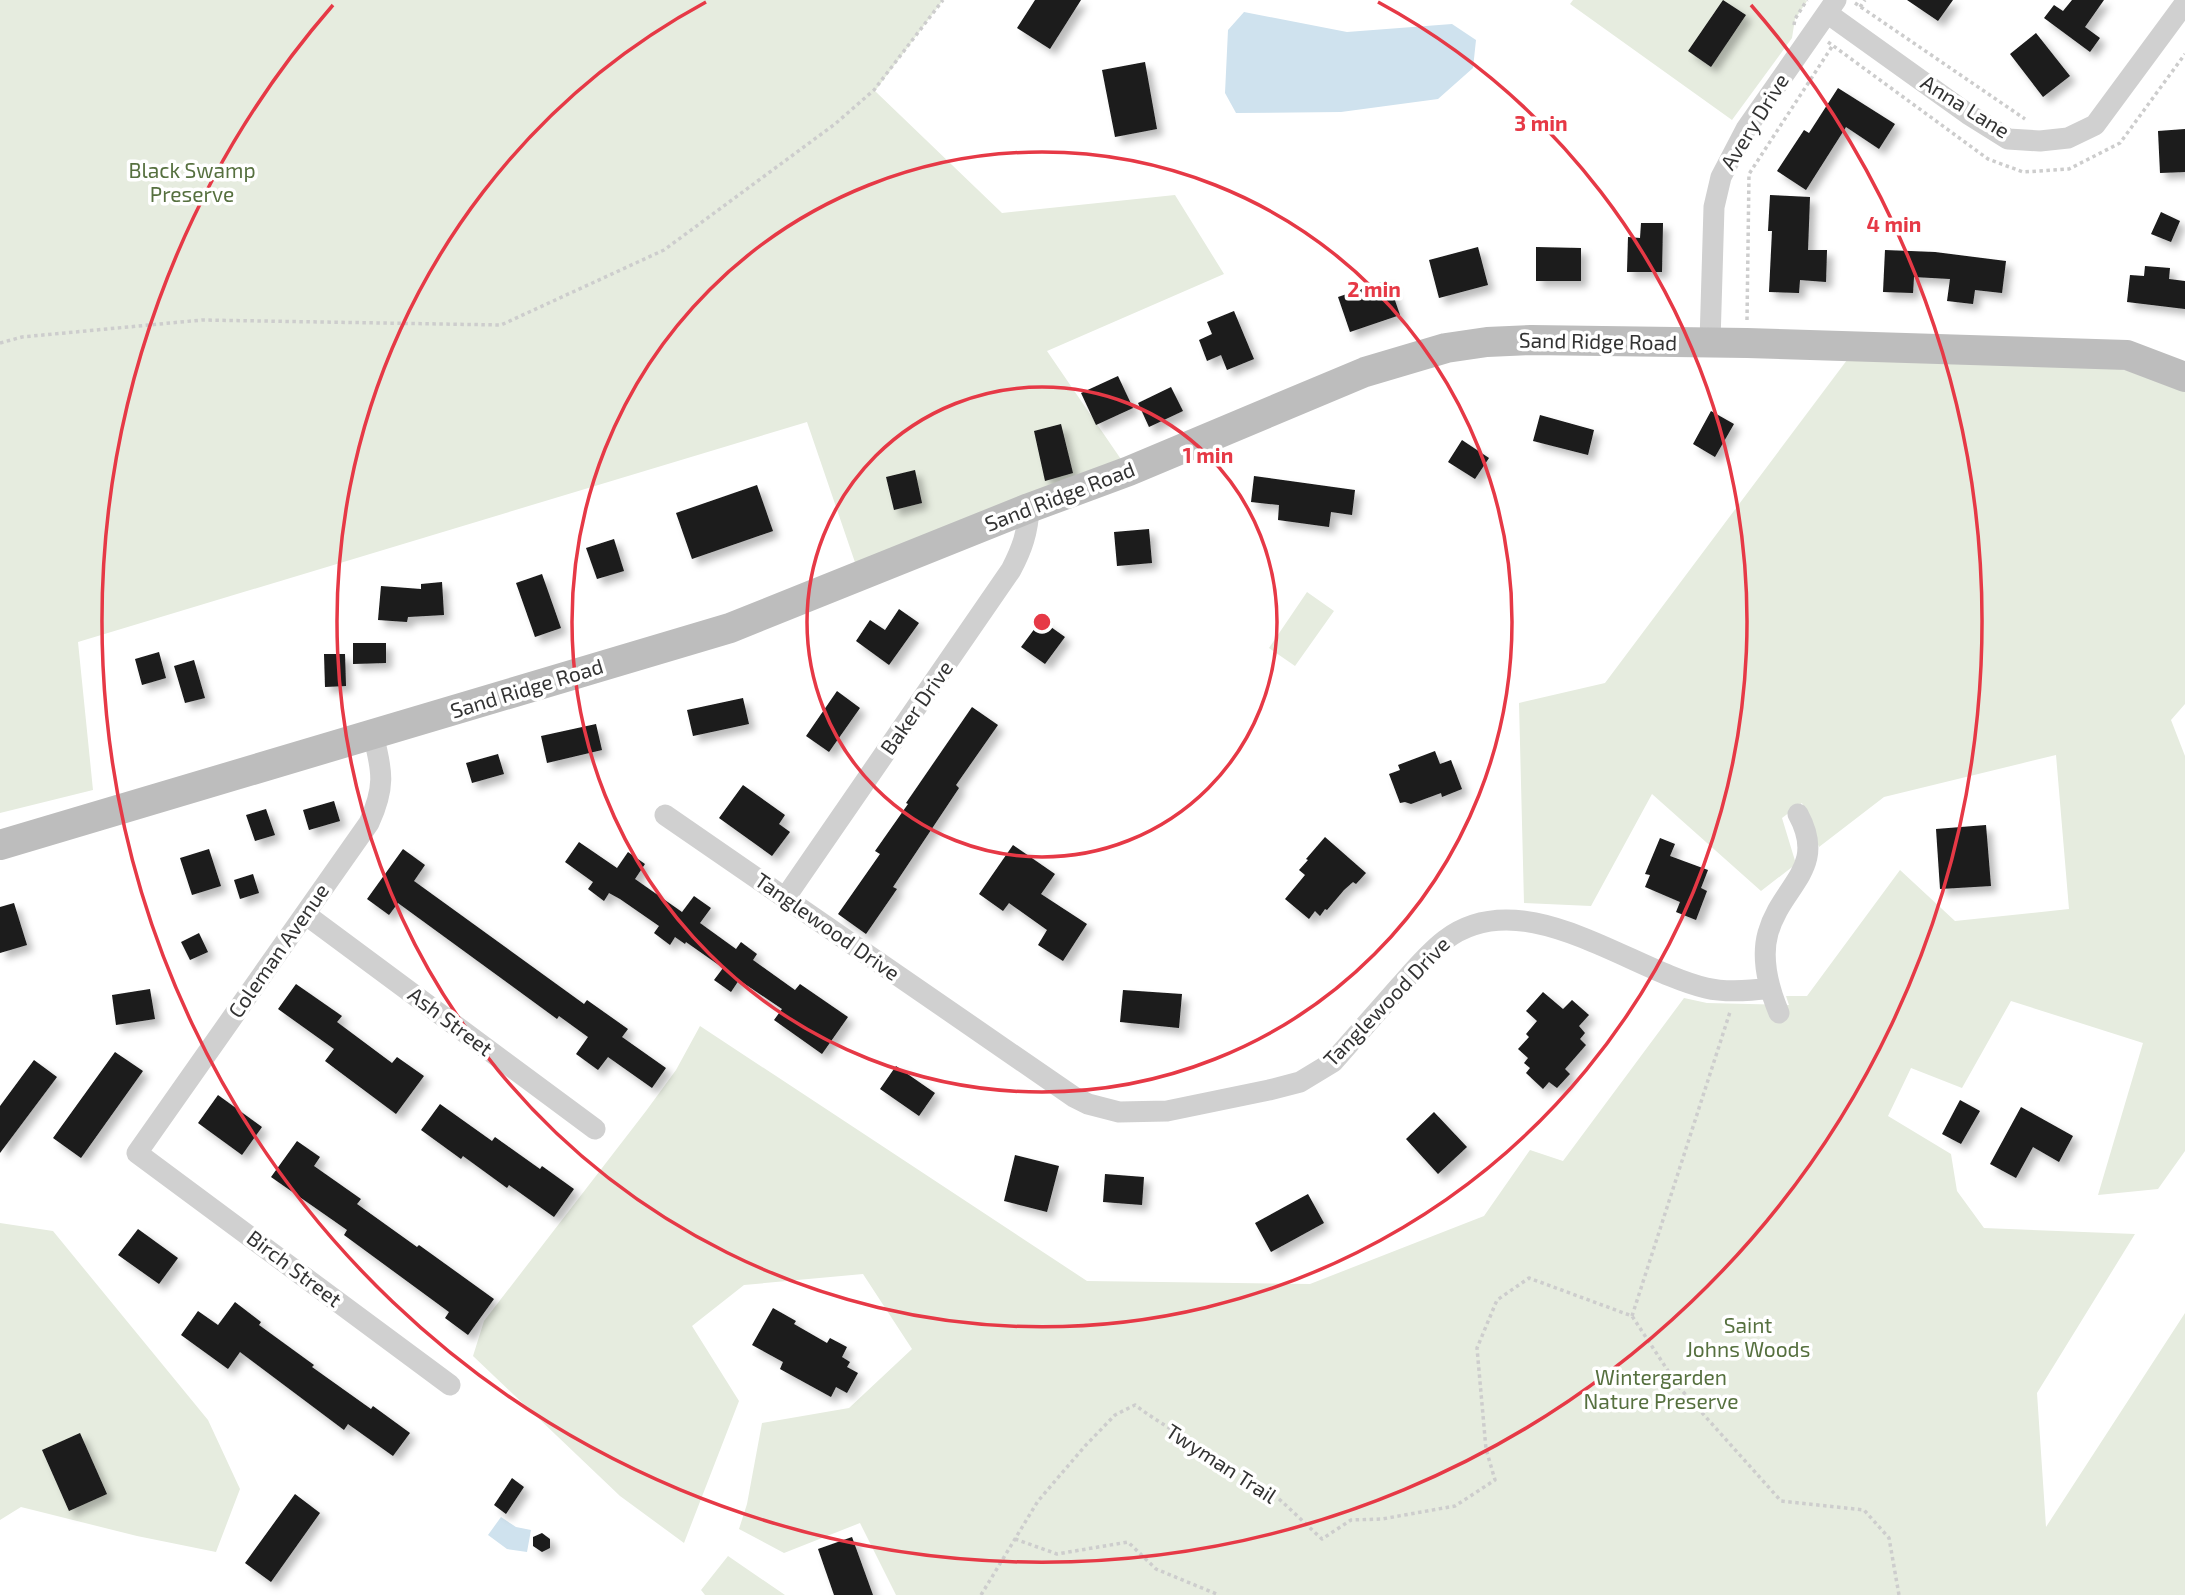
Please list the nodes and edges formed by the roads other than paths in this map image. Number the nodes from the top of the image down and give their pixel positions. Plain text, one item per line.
1 (2185, 3) edge
2 (1832, 6) edge
3 (1710, 342) junction
4 (2185, 377) edge
5 (1029, 508) junction
6 (373, 736) junction
7 (1798, 814) dead end
8 (665, 816) dead end
9 (0, 845) edge
10 (785, 898) junction
11 (305, 914) junction
12 (1770, 988) junction
13 (1779, 1013) dead end
14 (595, 1129) dead end
15 (137, 1153) joint
16 (450, 1385) dead end

1 - 2 street, Anna Lane
2 - 3 street, Avery Drive
3 - 4 street, Sand Ridge Road
3 - 5 street, Sand Ridge Road
5 - 6 street, Sand Ridge Road
5 - 10 street, Baker Drive
6 - 9 street, Sand Ridge Road
6 - 11 street, Coleman Avenue
7 - 12 street
8 - 10 street, Tanglewood Drive
10 - 12 street, Tanglewood Drive
11 - 14 street, Ash Street
11 - 15 street, Coleman Avenue
12 - 13 street
15 - 16 street, Birch Street

